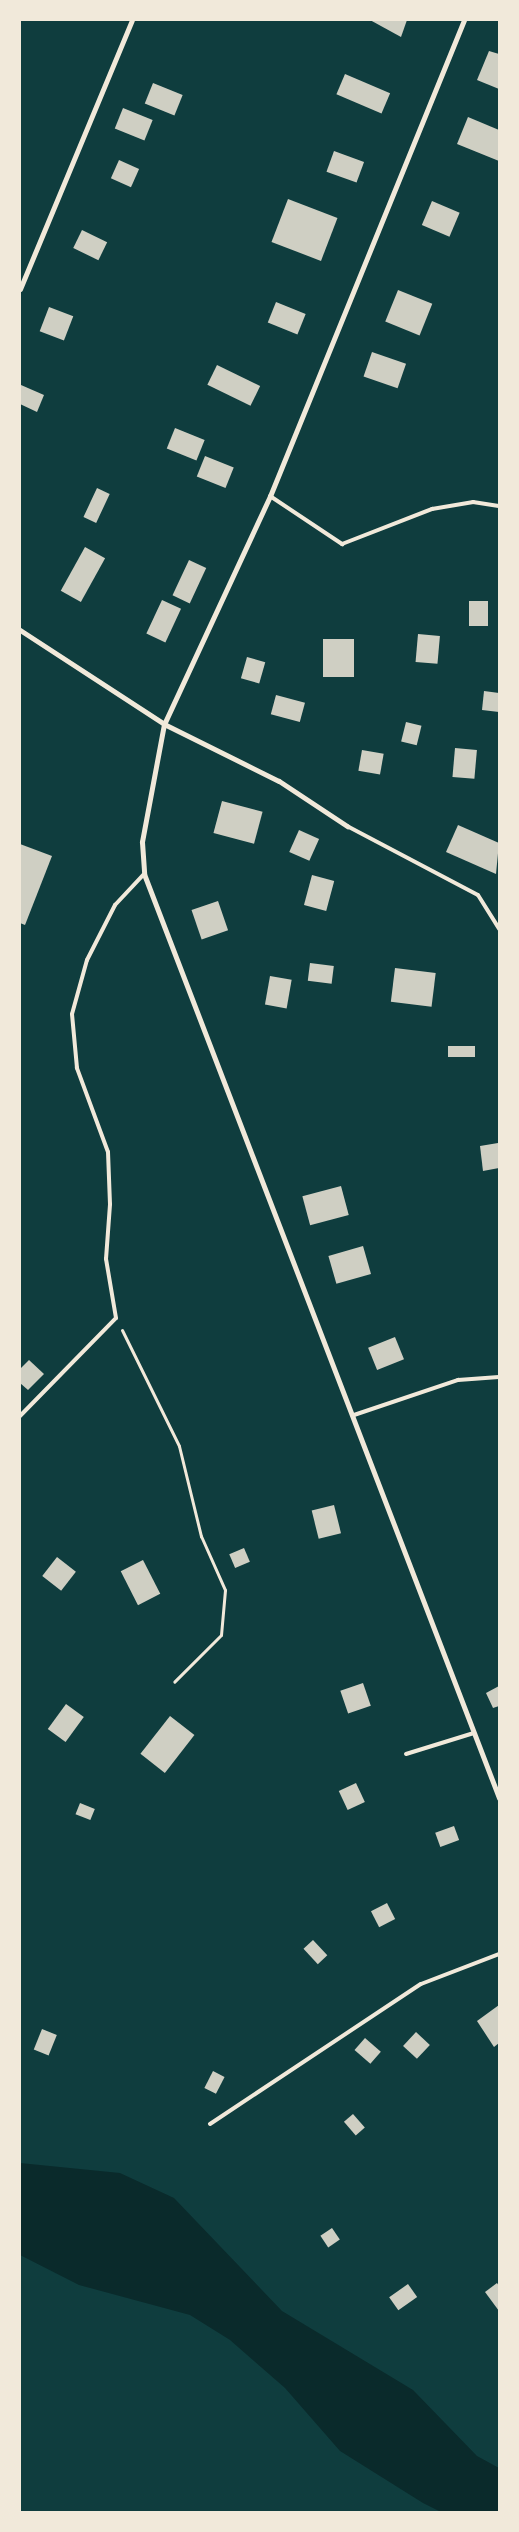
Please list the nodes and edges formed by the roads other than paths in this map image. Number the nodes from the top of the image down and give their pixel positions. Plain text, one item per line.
1 (132, 20) edge
2 (464, 20) edge
3 (20, 289) edge
4 (270, 496) junction
5 (499, 506) edge
6 (20, 630) edge
7 (164, 724) junction
8 (347, 826) joint
9 (144, 874) junction
10 (499, 929) edge
11 (499, 1377) edge
12 (354, 1415) junction
13 (20, 1416) edge
14 (474, 1733) junction
15 (406, 1754) dead end
16 (499, 1798) edge
17 (499, 1954) edge
18 (210, 2124) dead end

1 - 3 street
2 - 4 street
4 - 5 lane
4 - 7 street
6 - 7 street
7 - 8 street
7 - 9 street
8 - 10 lane
9 - 12 street
9 - 13 lane
11 - 12 lane
12 - 14 street
14 - 15 lane
14 - 16 street
17 - 18 lane

